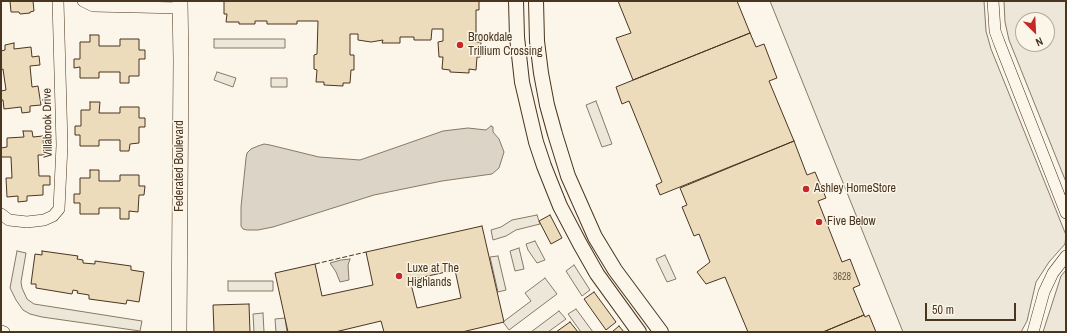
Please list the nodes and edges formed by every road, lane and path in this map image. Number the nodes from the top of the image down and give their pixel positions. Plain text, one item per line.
1 (59, 1) edge
2 (83, 1) edge
3 (516, 1) edge
4 (536, 1) edge
5 (993, 1) edge
6 (180, 4) edge
7 (1066, 213) edge
8 (1, 214) edge
9 (1066, 256) edge
10 (1, 331) edge
11 (4, 332) edge
12 (179, 332) edge
13 (639, 332) edge
14 (661, 332) edge
15 (1033, 332) edge

1 - 8 street, Villabrook Drive
2 - 6 street
3 - 13 street
4 - 14 street
5 - 7 street
6 - 12 main road, Federated Boulevard
9 - 15 street
10 - 11 street

